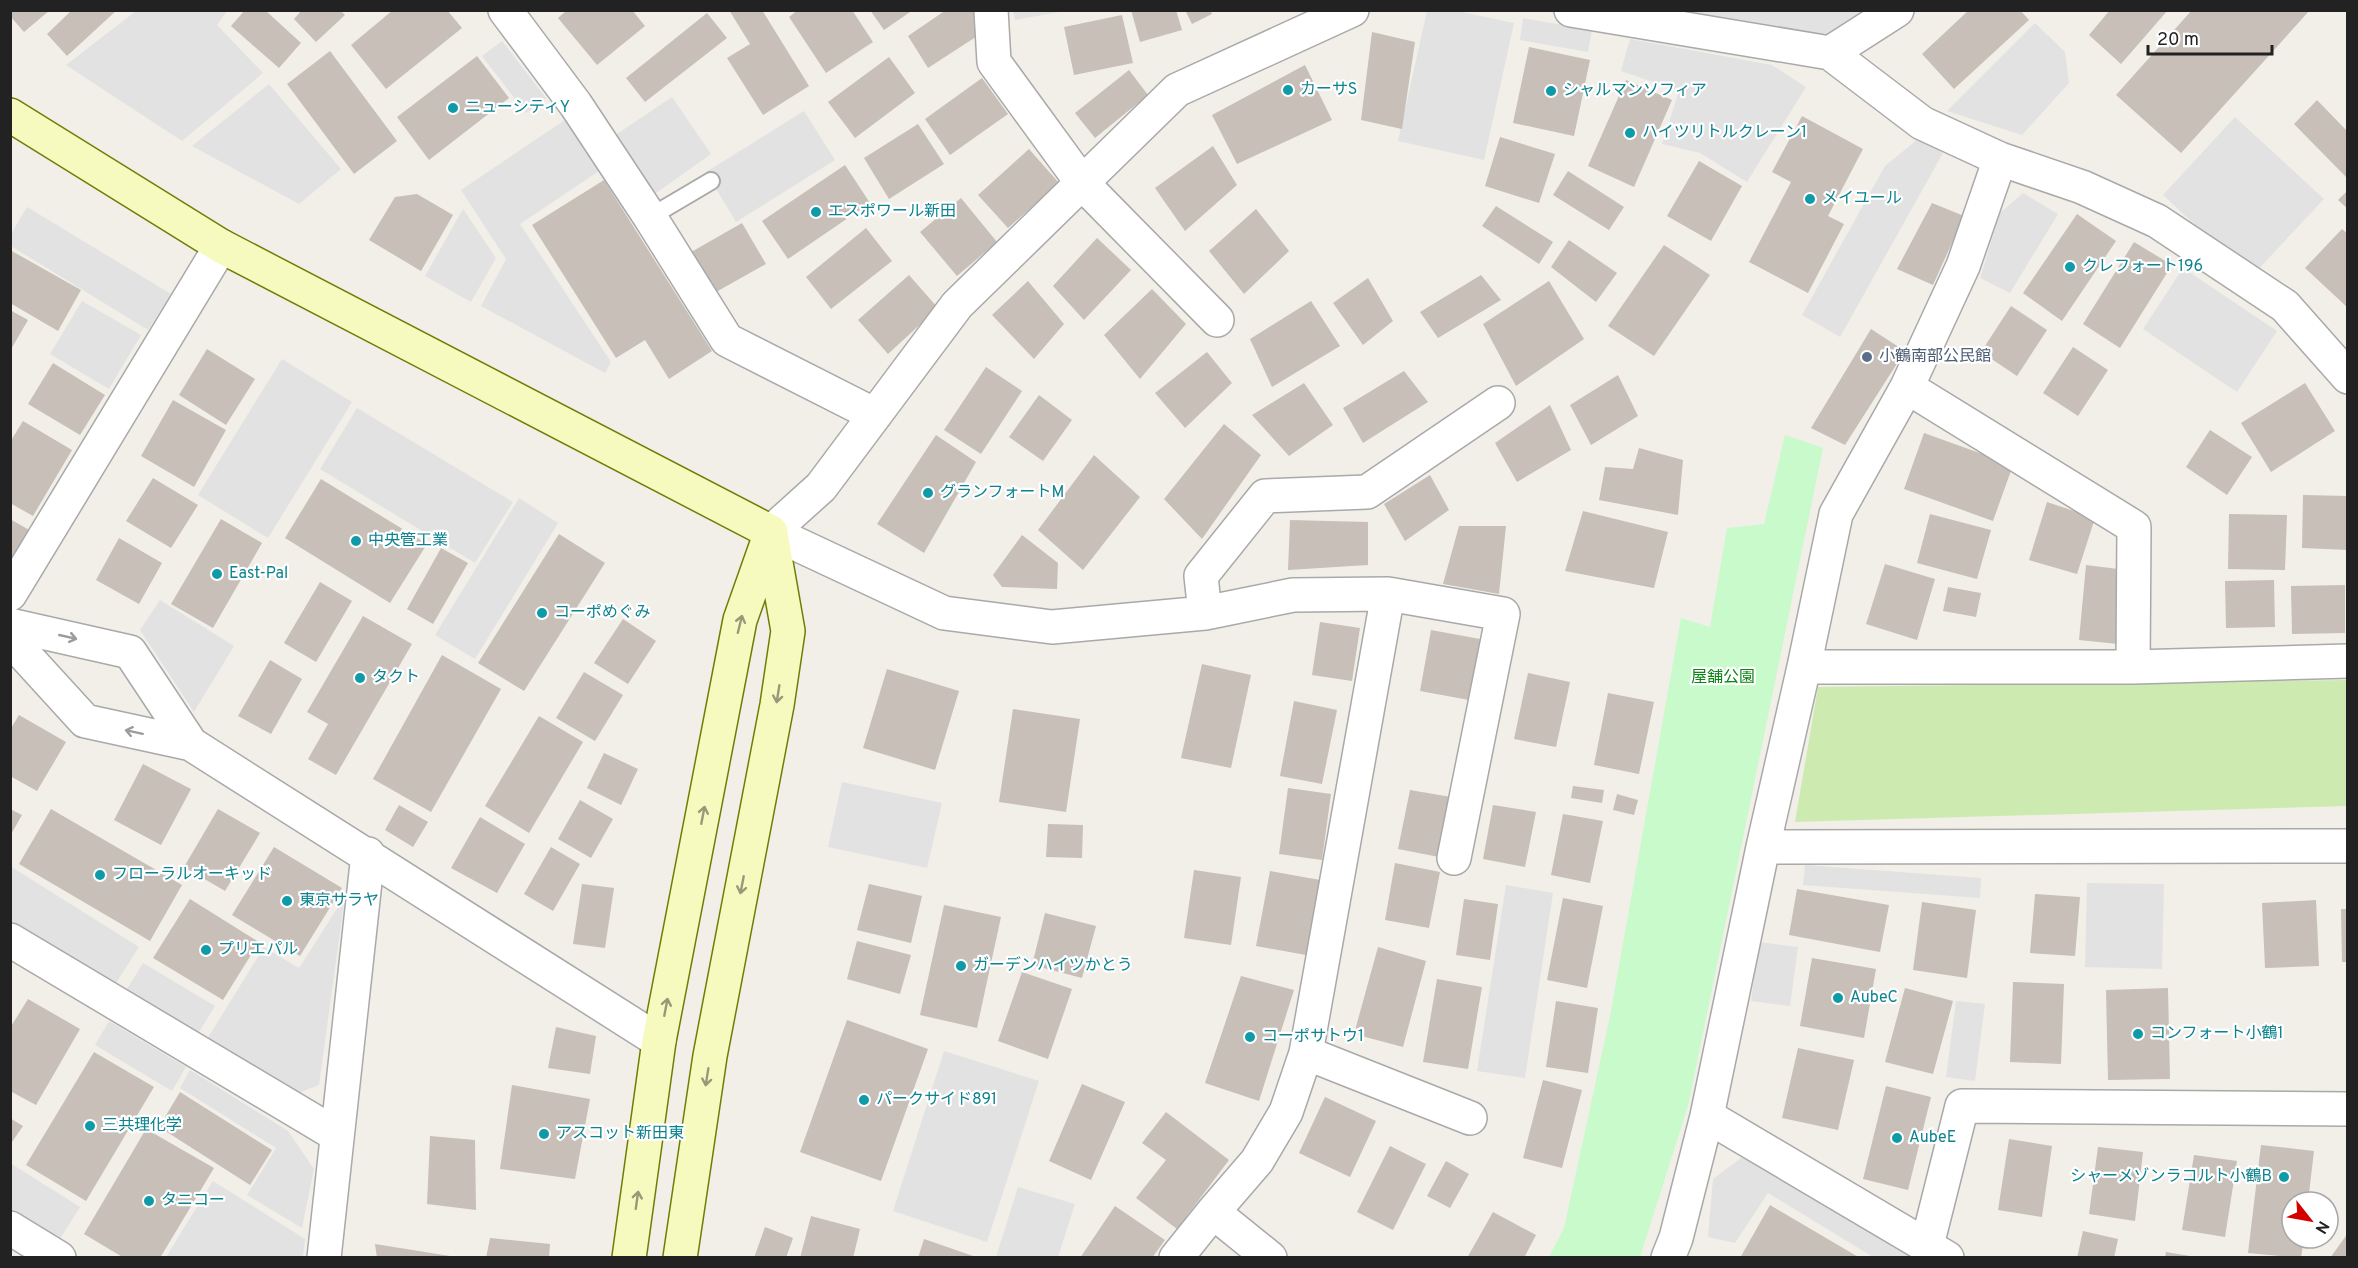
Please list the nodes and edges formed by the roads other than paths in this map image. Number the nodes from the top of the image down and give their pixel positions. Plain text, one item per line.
1 (505, 10) edge
2 (991, 10) edge
3 (1352, 10) edge
4 (1571, 10) edge
5 (1897, 10) edge
6 (1830, 53) junction
7 (10, 115) edge
8 (2000, 159) junction
9 (711, 181) dead end
10 (1083, 184) junction
11 (650, 217) junction
12 (221, 246) junction
13 (1217, 320) dead end
14 (2347, 375) edge
15 (1907, 387) junction
16 (1498, 403) dead end
17 (875, 415) junction
18 (771, 532) junction
19 (10, 594) edge
20 (1388, 594) junction
21 (1205, 613) junction
22 (10, 625) edge
23 (10, 639) edge
24 (2348, 660) edge
25 (1804, 667) junction
26 (2133, 667) junction
27 (191, 744) junction
28 (2348, 846) edge
29 (1762, 847) junction
30 (368, 854) junction
31 (1455, 858) dead end
32 (10, 940) edge
33 (659, 1041) junction
34 (1306, 1053) junction
35 (2348, 1109) edge
36 (1707, 1116) junction
37 (1470, 1118) dead end
38 (337, 1135) junction
39 (1213, 1212) junction
40 (10, 1228) edge
41 (1937, 1251) edge
42 (58, 1257) edge
43 (324, 1257) edge
44 (629, 1257) edge
45 (680, 1257) edge
46 (1176, 1257) edge
47 (1270, 1257) edge
48 (1668, 1257) edge

1 - 11 street
2 - 10 street
3 - 10 street
4 - 6 street
5 - 6 street
6 - 8 street
7 - 12 street
8 - 14 street
8 - 15 street
9 - 11 lane
10 - 13 street
10 - 17 street
11 - 17 street
12 - 18 street
12 - 19 street
15 - 25 street
15 - 26 street
16 - 21 street
17 - 18 street
18 - 21 street
33 -> 18 street
18 -> 45 street
20 - 21 street
20 - 31 street
20 - 34 street
22 -> 27 street
27 -> 23 street
24 - 26 street
25 - 26 street
25 - 29 street
27 - 30 street
28 - 29 street
29 - 36 street
30 - 33 street
30 - 38 street
32 - 38 street
44 -> 33 street
34 - 37 street
34 - 39 street
35 - 41 street
36 - 41 street
36 - 48 street
38 - 43 street
39 - 46 street
39 - 47 street
40 - 42 street

